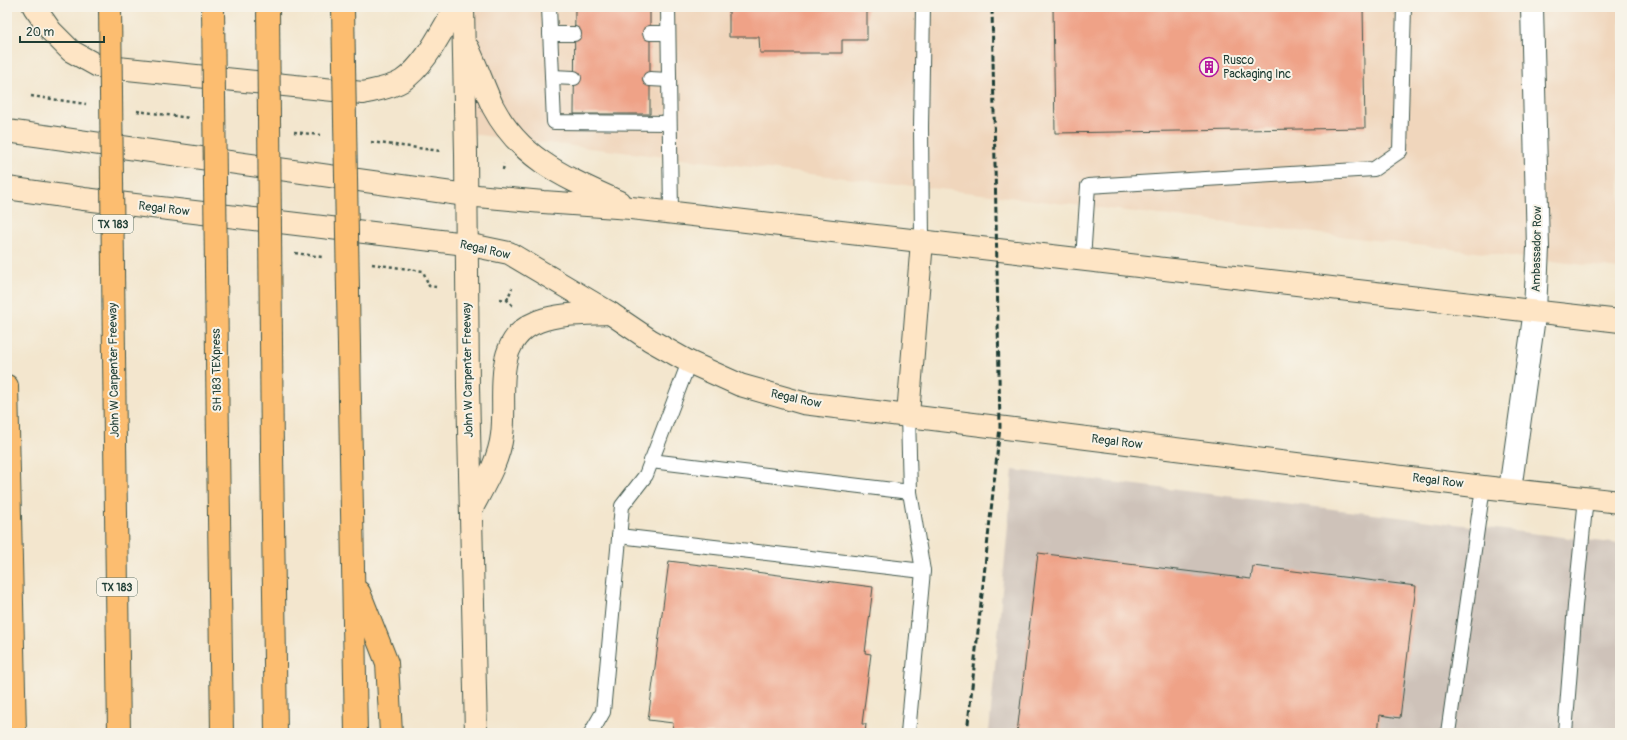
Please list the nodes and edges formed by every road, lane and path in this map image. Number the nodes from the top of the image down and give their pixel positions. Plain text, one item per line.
1 (34, 7) edge
2 (110, 7) edge
3 (213, 7) edge
4 (268, 7) edge
5 (343, 7) edge
6 (456, 7) edge
7 (463, 7) edge
8 (549, 7) edge
9 (668, 7) edge
10 (923, 7) edge
11 (1404, 7) edge
12 (1532, 7) edge
13 (650, 33) dead end
14 (550, 34) junction
15 (574, 34) dead end
16 (668, 34) junction
17 (464, 37) junction
18 (552, 77) junction
19 (574, 78) dead end
20 (650, 79) dead end
21 (669, 80) junction
22 (669, 123) junction
23 (7, 131) edge
24 (7, 188) edge
25 (466, 195) junction
26 (631, 208) junction
27 (671, 212) junction
28 (922, 241) junction
29 (466, 244) junction
30 (1083, 259) junction
31 (512, 288) dead end
32 (500, 299) dead end
33 (507, 300) junction
34 (517, 310) dead end
35 (1535, 310) junction
36 (610, 313) junction
37 (1620, 321) edge
38 (689, 362) junction
39 (7, 386) edge
40 (908, 415) junction
41 (651, 462) junction
42 (1483, 487) junction
43 (1510, 490) junction
44 (910, 492) junction
45 (1586, 498) junction
46 (1620, 502) edge
47 (471, 511) junction
48 (619, 536) junction
49 (923, 571) junction
50 (354, 577) junction
51 (15, 733) edge
52 (119, 733) edge
53 (222, 733) edge
54 (276, 733) edge
55 (356, 733) edge
56 (391, 733) edge
57 (476, 733) edge
58 (590, 733) edge
59 (908, 733) edge
60 (1448, 733) edge
61 (1565, 733) edge

1 - 6 main road
2 - 52 highway, John W Carpenter Freeway / TX 183, bridge
3 - 53 highway, SH 183 TEXpress, bridge
4 - 54 highway, bridge
5 - 50 highway, bridge
7 - 17 main road, John W Carpenter Freeway
8 - 14 lane
9 - 16 lane
10 - 28 lane
11 - 30 lane
12 - 35 street, Ambassador Row
13 - 16 lane
14 - 15 lane
14 - 18 lane
16 - 21 lane
17 - 25 main road, John W Carpenter Freeway
17 - 26 main road
18 - 19 lane
18 - 22 lane
20 - 21 lane
21 - 22 lane
22 - 27 lane
23 - 25 main road
24 - 29 main road, Regal Row
25 - 26 main road
25 - 29 main road, John W Carpenter Freeway
26 - 27 main road
27 - 28 main road
28 - 30 main road
28 - 40 main road
29 - 36 main road, Regal Row
29 - 47 main road, John W Carpenter Freeway
30 - 35 main road
31 - 33 path
32 - 33 path
33 - 34 path
35 - 37 main road
35 - 43 street, Ambassador Row
36 - 38 main road, Regal Row
36 - 47 main road
38 - 40 main road, Regal Row
38 - 41 lane
39 - 51 highway
40 - 42 main road, Regal Row
40 - 44 lane
41 - 44 lane
41 - 48 lane
42 - 43 main road, Regal Row
42 - 60 lane
43 - 45 main road, Regal Row
44 - 49 lane
45 - 46 main road, Regal Row
45 - 61 lane
47 - 57 main road, John W Carpenter Freeway
48 - 49 lane
48 - 58 lane
49 - 59 lane
50 - 55 highway
50 - 56 highway

